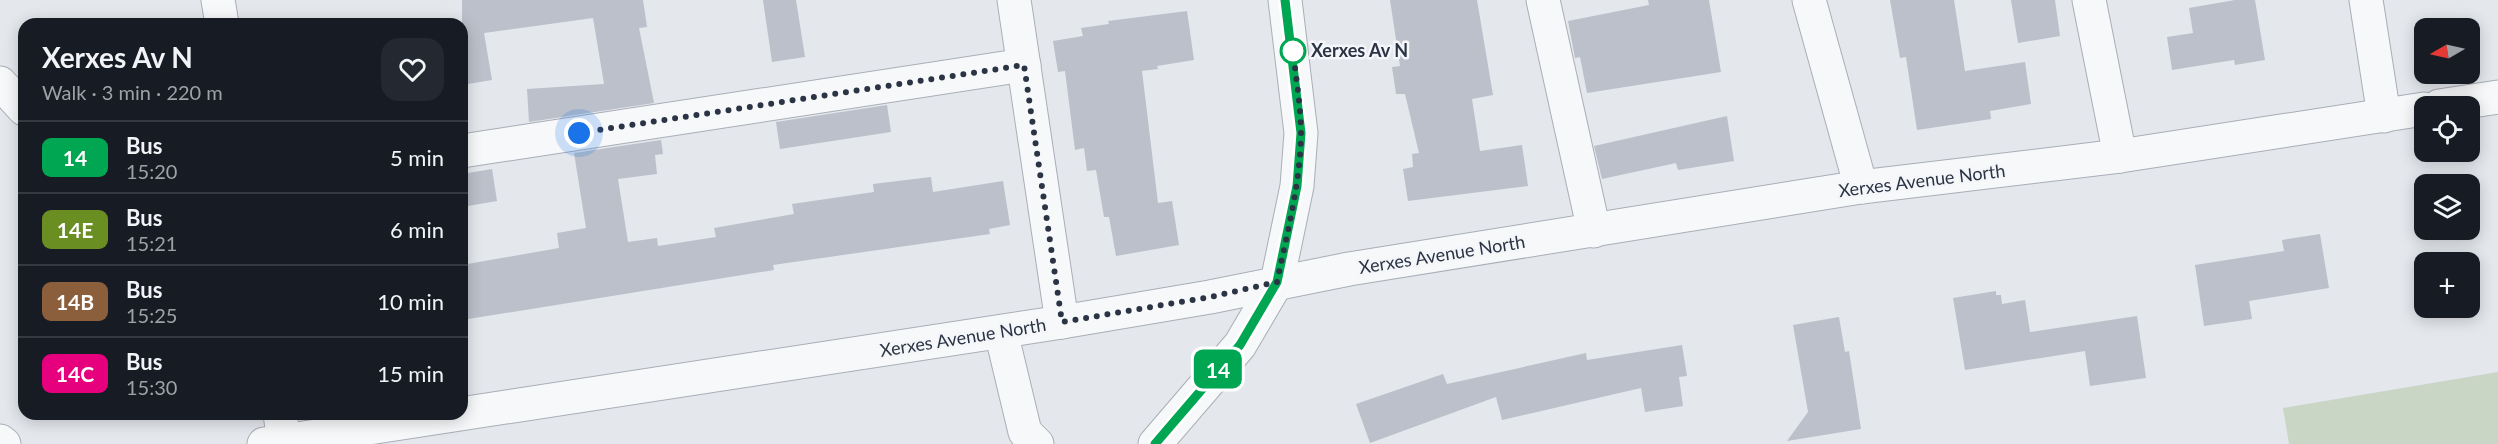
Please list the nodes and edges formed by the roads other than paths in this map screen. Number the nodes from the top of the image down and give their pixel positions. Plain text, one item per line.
1 (218, 0) edge
2 (1014, 0) edge
3 (1285, 0) edge
4 (1543, 0) edge
5 (1809, 0) edge
6 (2089, 0) edge
7 (2366, 0) edge
8 (221, 18) edge
9 (1024, 65) junction
10 (0, 83) edge
11 (2498, 97) edge
12 (2480, 100) edge
13 (18, 102) edge
14 (2414, 111) edge
15 (2384, 116) junction
16 (468, 150) edge
17 (2120, 156) junction
18 (1861, 188) junction
19 (1594, 231) junction
20 (1277, 282) junction
21 (1062, 322) junction
22 (1001, 332) junction
23 (468, 406) edge
24 (369, 420) edge
25 (276, 433) edge
26 (0, 441) edge
27 (4, 444) edge
28 (1037, 444) edge
29 (1155, 444) edge

1 - 8 street
2 - 9 street
3 - 20 street
4 - 19 street
5 - 18 street
6 - 17 street
7 - 15 street
9 - 16 street
9 - 21 street
10 - 13 street
11 - 12 street
14 - 15 street, Xerxes Avenue North
15 - 17 street, Xerxes Avenue North
17 - 18 street, Xerxes Avenue North
18 - 19 street, Xerxes Avenue North
19 - 20 street, Xerxes Avenue North
20 - 21 street, Xerxes Avenue North
20 - 29 street
21 - 22 street, Xerxes Avenue North
22 - 23 street, Xerxes Avenue North
22 - 28 street
24 - 25 street, Xerxes Avenue North
26 - 27 street

